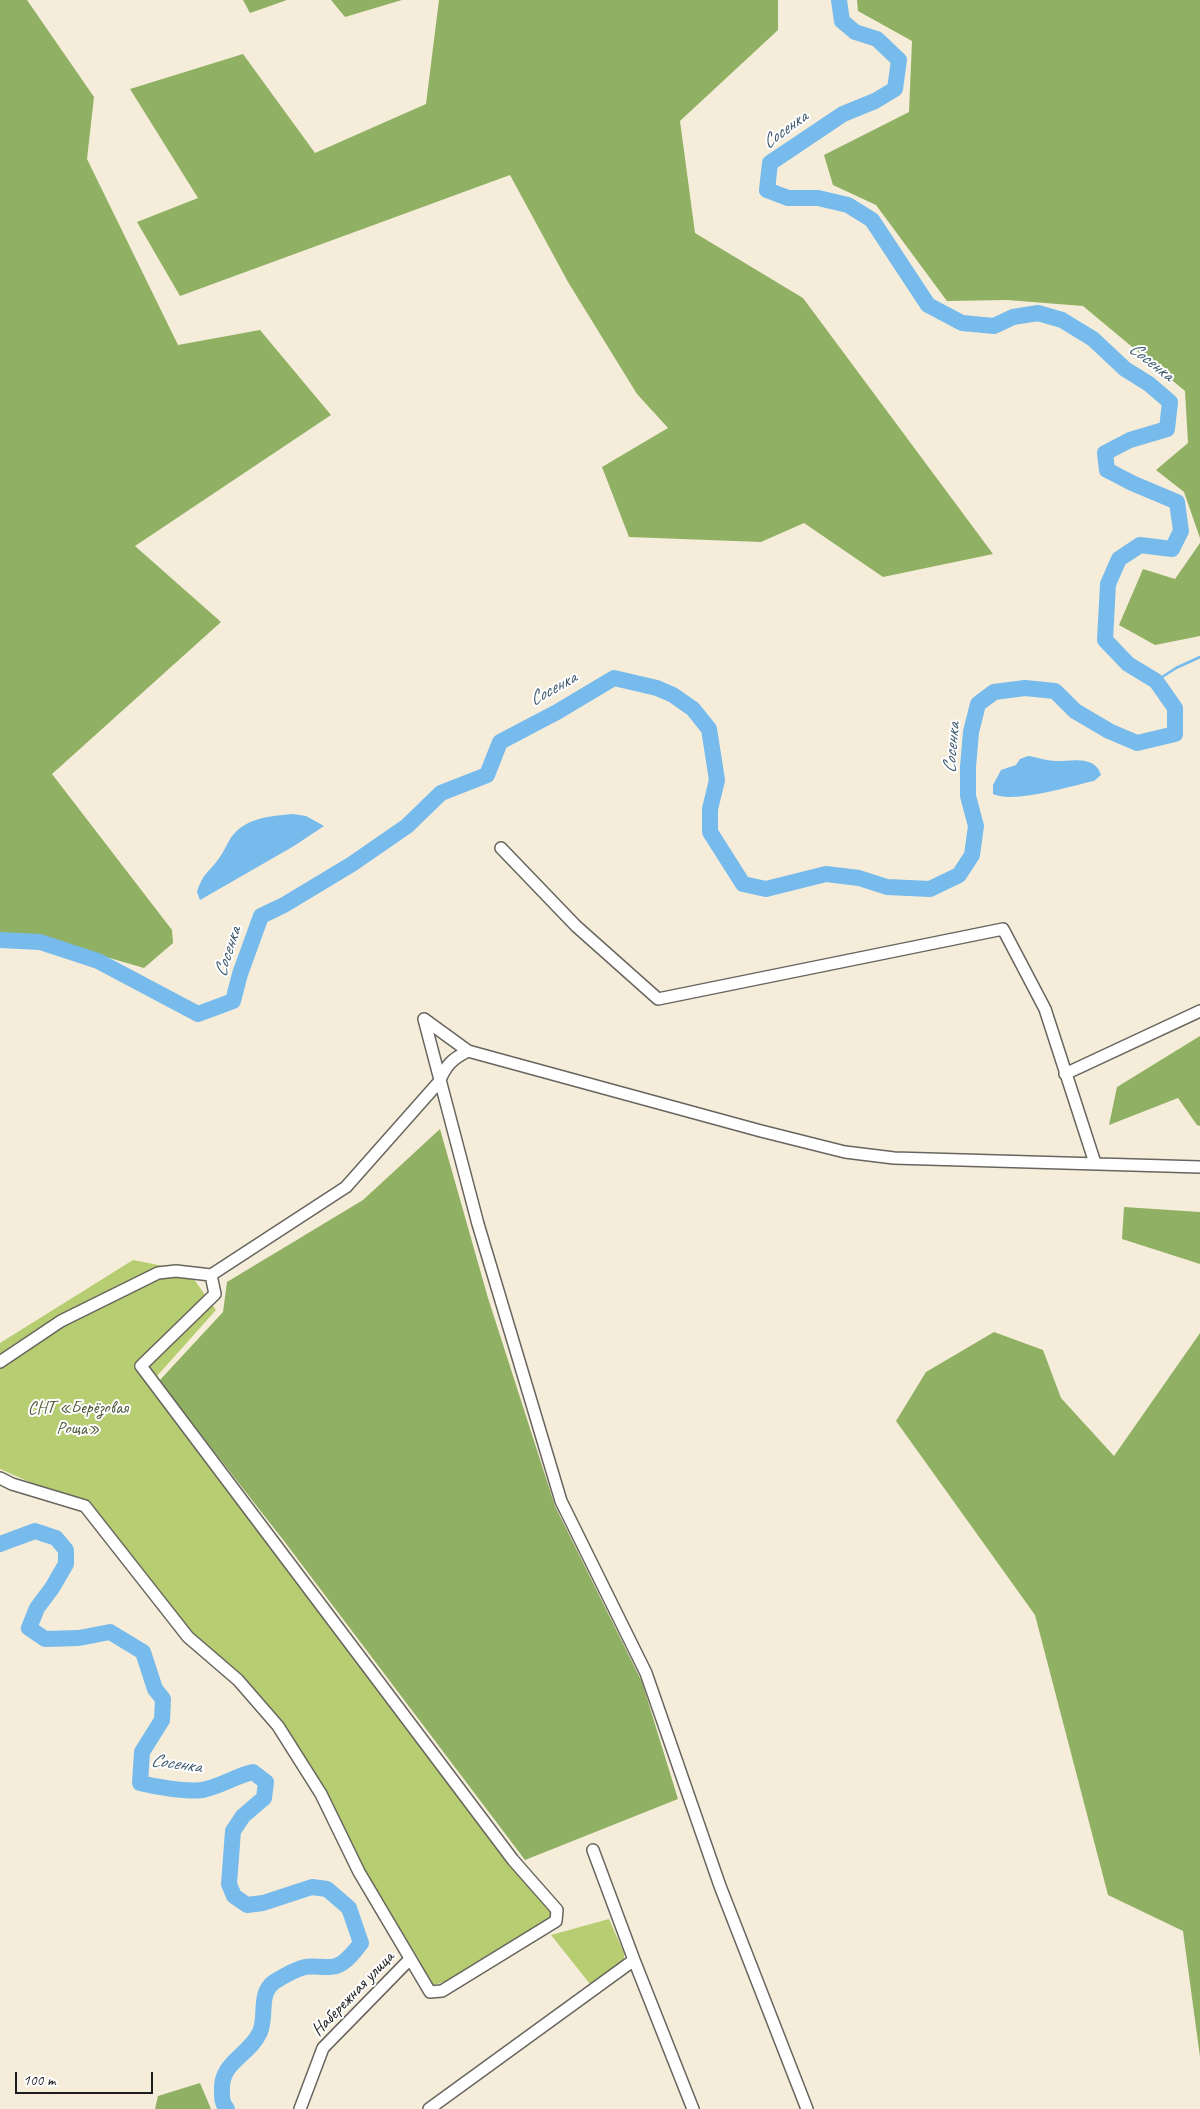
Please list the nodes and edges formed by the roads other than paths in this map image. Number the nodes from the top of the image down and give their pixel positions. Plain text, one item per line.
1 (501, 848) dead end
2 (1200, 1011) edge
3 (468, 1051) junction
4 (1065, 1074) junction
5 (439, 1082) junction
6 (1095, 1163) junction
7 (1200, 1167) edge
8 (211, 1275) junction
9 (0, 1362) edge
10 (0, 1478) edge
11 (593, 1850) dead end
12 (410, 1959) junction
13 (634, 1960) junction
14 (300, 2109) edge
15 (429, 2109) edge
16 (693, 2109) edge
17 (807, 2109) edge

1 - 4 street
2 - 4 street
3 - 5 street
3 - 5 street
3 - 6 street
4 - 6 street
5 - 8 street
5 - 17 street
6 - 7 street
8 - 9 street
8 - 12 street
10 - 12 street
11 - 13 street
12 - 14 street, Набережная улица
13 - 15 street
13 - 16 street

